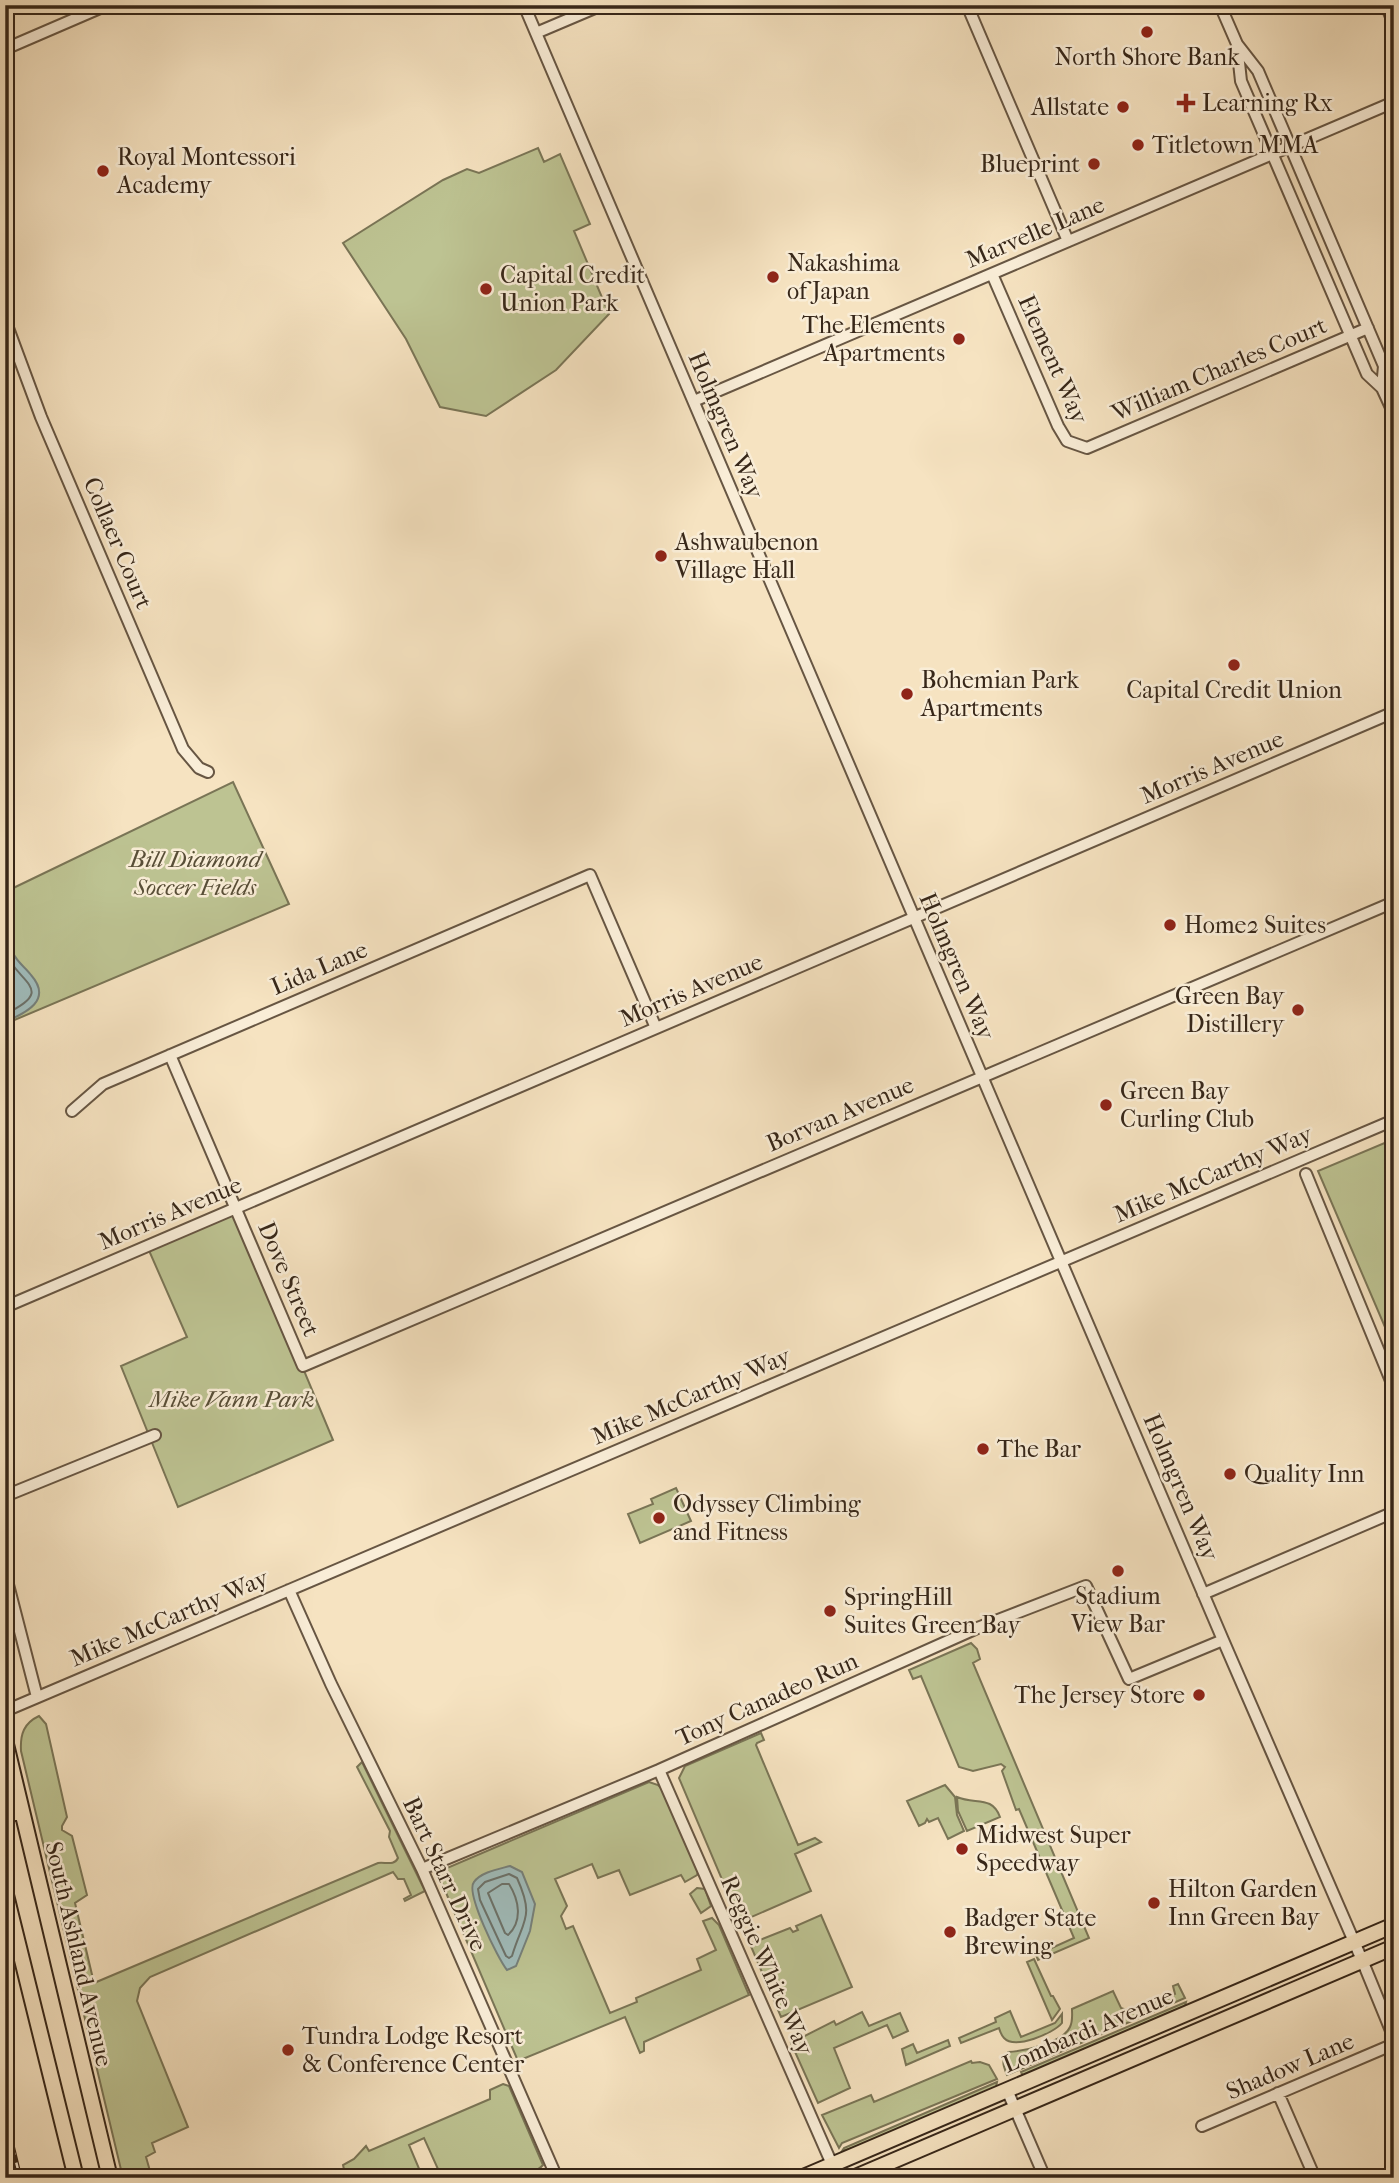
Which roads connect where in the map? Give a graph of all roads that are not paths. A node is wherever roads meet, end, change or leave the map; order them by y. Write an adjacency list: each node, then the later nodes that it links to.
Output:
1 (107, 5): 10 (street)
2 (524, 5): 8 (street, Holmgren Way)
3 (602, 5): 8 (street)
4 (967, 5): 14 (street)
5 (1220, 5): 9 (street)
6 (1386, 5): 7 (street)
7 (1394, 24)
8 (536, 33): 20 (street, Holmgren Way)
9 (1237, 44): 12 (street); 13 (street)
10 (5, 49)
11 (1394, 102): 12 (street, Marvelle Lane)
12 (1290, 146): 13 (street, Marvelle Lane); 17 (street)
13 (1272, 154): 14 (street, Marvelle Lane); 18 (street)
14 (1068, 241): 15 (street, Marvelle Lane)
15 (992, 274): 20 (street, Marvelle Lane); 22 (street, Element Way)
16 (5, 320): 24 (street, Collaer Court)
17 (1368, 328): 18 (street, William Charles Court); 19 (street)
18 (1350, 336): 19 (street); 22 (street, William Charles Court)
19 (1382, 388): 21 (street)
20 (694, 401): 26 (street, Holmgren Way)
21 (1394, 414)
22 (1087, 448)
23 (1394, 712): 26 (street, Morris Avenue)
24 (208, 772)
25 (1394, 902): 29 (street, Borvan Avenue)
26 (914, 918): 27 (street, Morris Avenue); 29 (street, Holmgren Way)
27 (656, 1028): 28 (street, Lida Lane); 33 (street, Morris Avenue)
28 (170, 1055): 30 (street, Lida Lane); 33 (street, Dove Street)
29 (982, 1077): 34 (street, Holmgren Way); 36 (street, Borvan Avenue)
30 (72, 1111)
31 (1394, 1121): 34 (street, Mike McCarthy Way)
32 (1306, 1174): 37 (street)
33 (236, 1208): 35 (street, Morris Avenue); 36 (street, Dove Street)
34 (1061, 1262): 42 (street, Mike McCarthy Way); 43 (street, Holmgren Way)
35 (5, 1307)
36 (303, 1366)
37 (1394, 1388)
38 (155, 1435): 39 (street)
39 (5, 1496)
40 (1394, 1512): 43 (street)
41 (5, 1573): 45 (street)
42 (289, 1590): 45 (street, Mike McCarthy Way); 50 (street, Bart Starr Drive)
43 (1203, 1594): 44 (street, Holmgren Way)
44 (1223, 1640): 48 (street, Tony Canadeo Run); 54 (street, Holmgren Way)
45 (37, 1697): 46 (street, Mike McCarthy Way)
46 (5, 1711)
47 (5, 1740): 51 (main road, South Ashland Avenue)
48 (659, 1770): 50 (street, Tony Canadeo Run); 63 (street, Reggie White Way)
49 (5, 1787): 51 (main road)
50 (422, 1869): 66 (street, Bart Starr Drive)
51 (36, 1870): 65 (main road, South Ashland Avenue)
52 (5, 1891): 64 (main road)
53 (1394, 1925): 54 (main road, Lombardi Avenue)
54 (1354, 1941): 56 (street, Holmgren Way); 59 (main road, Lombardi Avenue)
55 (1394, 1947): 56 (main road, Lombardi Avenue)
56 (1363, 1960): 57 (street, Holmgren Way); 61 (main road, Lombardi Avenue)
57 (1394, 2038)
58 (1394, 2044): 60 (street, Shadow Lane)
59 (1007, 2090): 61 (street); 63 (main road, Lombardi Avenue)
60 (1278, 2093): 62 (street, Shadow Lane); 70 (street)
61 (1015, 2108): 68 (main road, Lombardi Avenue); 69 (street)
62 (1202, 2126)
63 (835, 2171): 67 (main road, Lombardi Avenue)
64 (76, 2178)
65 (110, 2178)
66 (557, 2178)
67 (801, 2178)
68 (853, 2178)
69 (1045, 2178)
70 (1315, 2178)

